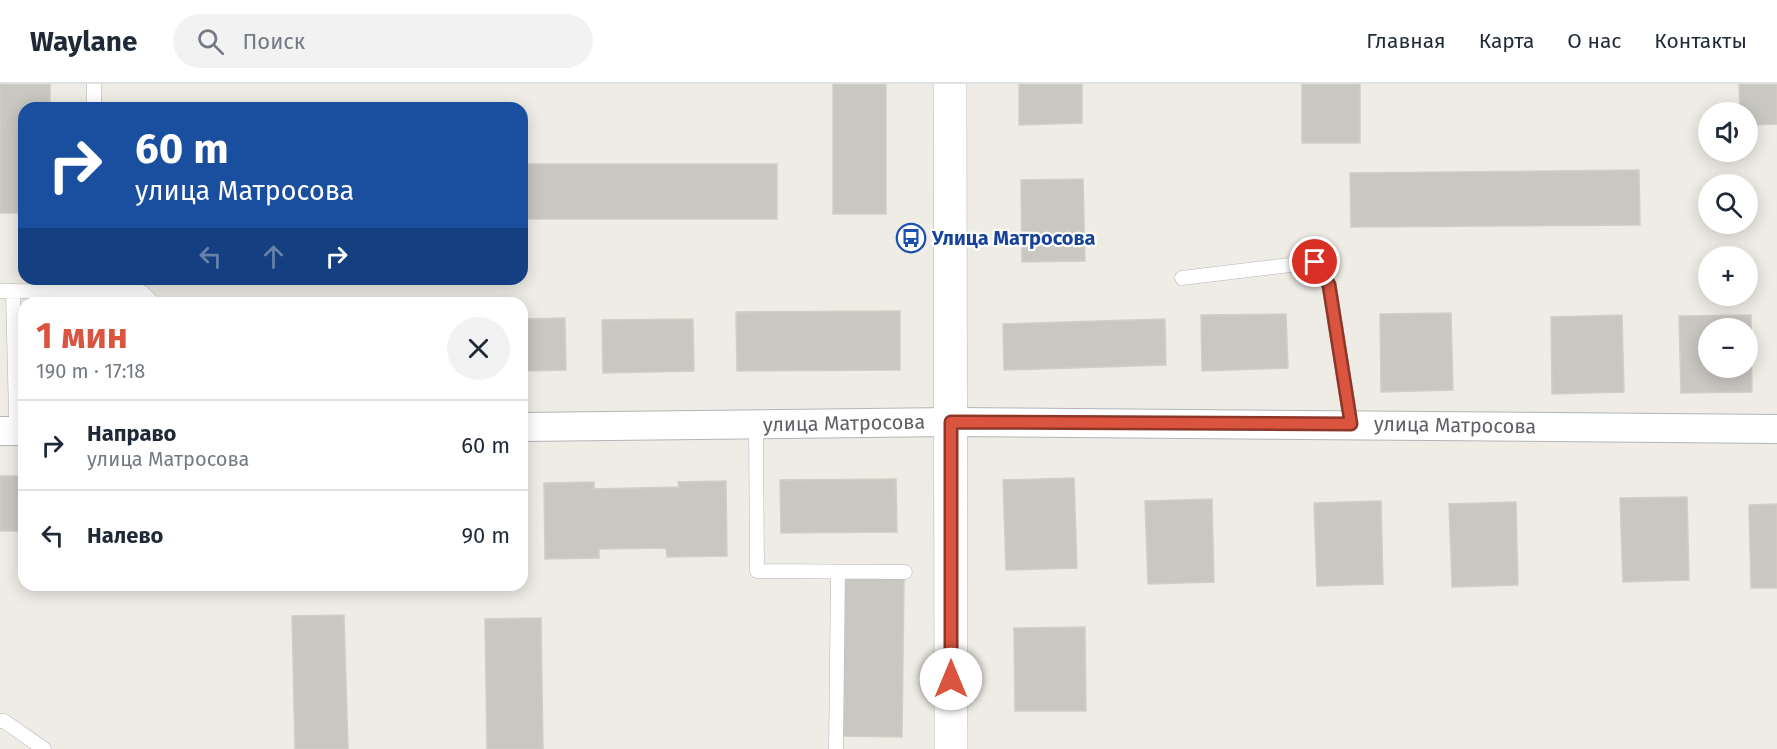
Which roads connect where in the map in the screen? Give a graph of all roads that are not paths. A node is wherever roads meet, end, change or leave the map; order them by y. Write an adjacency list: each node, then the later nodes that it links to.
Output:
1 (94, 84): 3 (lane)
2 (950, 84): 8 (street)
3 (94, 102)
4 (1182, 278): 9 (lane)
5 (94, 285): 6 (lane); 7 (lane)
6 (7, 291): 11 (lane)
7 (147, 297)
8 (951, 422): 9 (street, улица Матросова); 10 (street, улица Матросова); 19 (street)
9 (1351, 424): 13 (street, улица Матросова)
10 (756, 425): 12 (street, улица Матросова); 14 (lane)
11 (13, 426)
12 (528, 427)
13 (1777, 429)
14 (838, 572): 15 (lane); 18 (lane)
15 (905, 572)
16 (0, 721): 17 (lane)
17 (44, 749)
18 (836, 749)
19 (951, 749)

